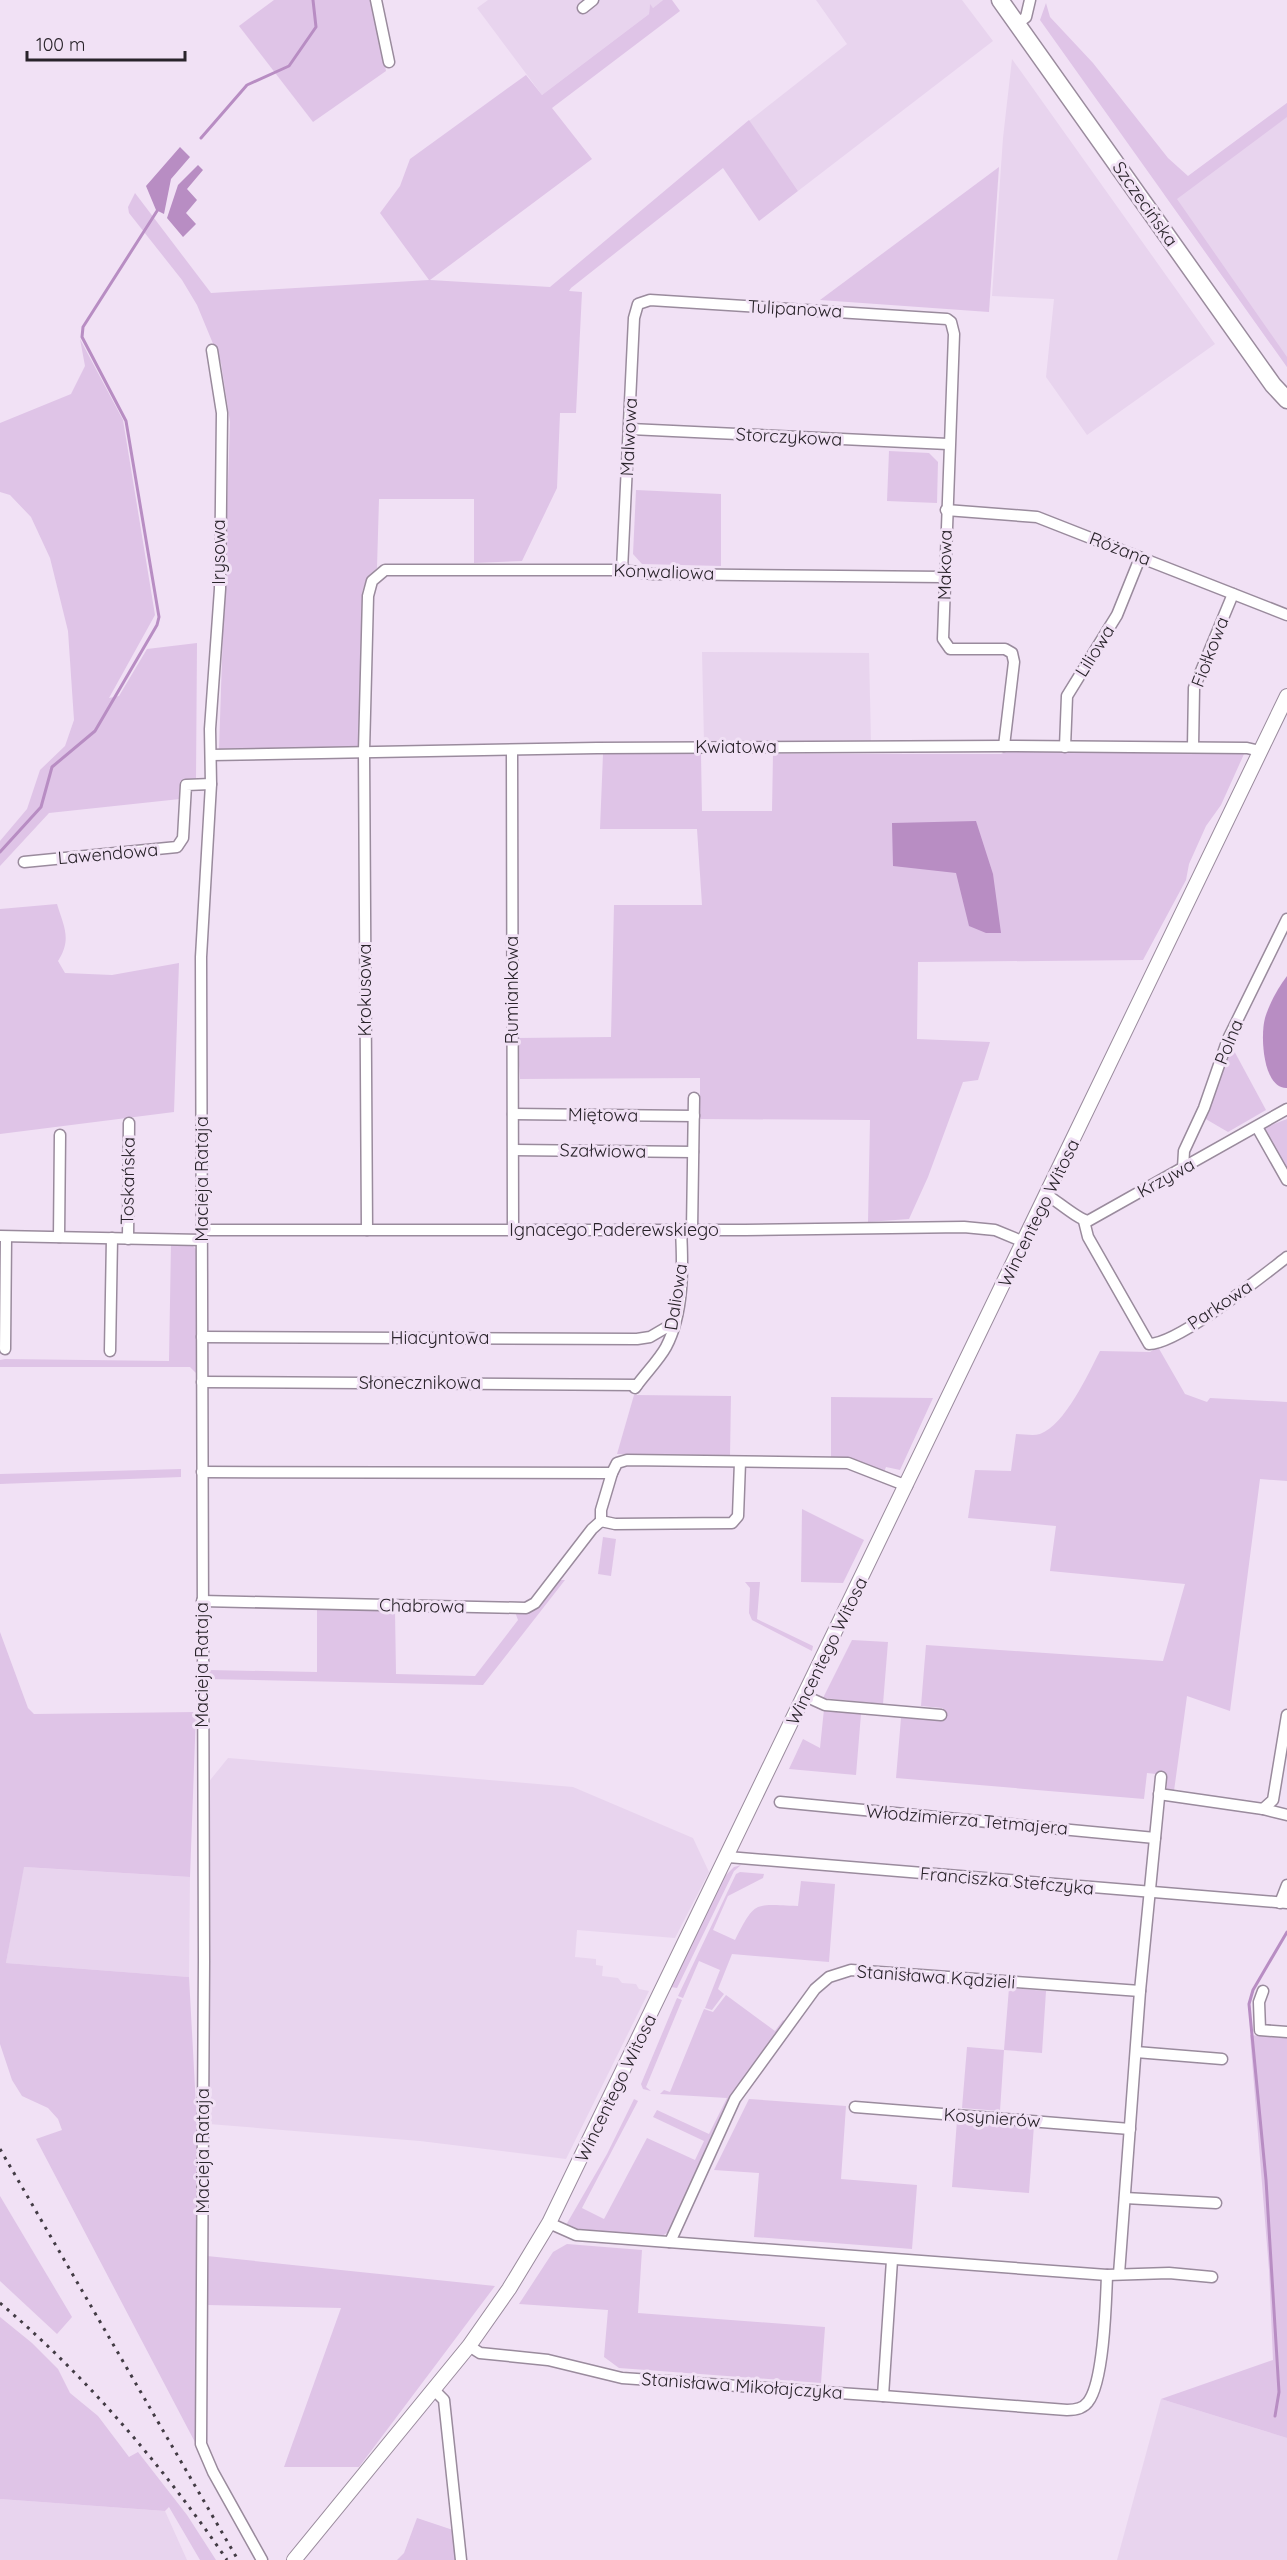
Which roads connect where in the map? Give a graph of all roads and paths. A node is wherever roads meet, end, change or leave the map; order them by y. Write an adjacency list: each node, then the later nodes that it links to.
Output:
1 (376, 0): 7 (street)
2 (593, 0): 5 (street)
3 (1000, 0): 6 (main road, Szczecińska)
4 (1030, 0): 6 (street)
5 (583, 8)
6 (1017, 24): 11 (main road, Szczecińska)
7 (389, 62)
8 (638, 304): 9 (street, Tulipanowa); 14 (street, Malwowa)
9 (951, 322): 15 (street, Makowa)
10 (212, 350): 30 (street, Irysowa)
11 (1273, 385): 12 (main road, Szczecińska); 13 (main road, Szczecińska)
12 (1287, 400)
13 (1287, 412)
14 (630, 429): 15 (street, Storczykowa); 19 (street, Malwowa)
15 (948, 444): 16 (street, Makowa)
16 (946, 510): 17 (street, Różana); 20 (street, Makowa)
17 (1140, 558): 21 (street, Różana); 25 (street, Liliowa)
18 (385, 570): 19 (street, Konwaliowa); 28 (street, Krokusowa)
19 (622, 570): 20 (street, Konwaliowa)
20 (944, 576): 24 (street, Makowa)
21 (1233, 594): 22 (street, Różana); 26 (street, Fiołkowa)
22 (1287, 615)
23 (1287, 696): 29 (street, Wincentego Witosa)
24 (1004, 746): 25 (street, Kwiatowa); 27 (street, Kwiatowa)
25 (1065, 747): 26 (street, Kwiatowa)
26 (1193, 747): 29 (street, Kwiatowa)
27 (512, 750): 28 (street, Kwiatowa); 36 (street, Rumiankowa)
28 (364, 751): 30 (street, Kwiatowa); 47 (street, Krokusowa)
29 (1260, 751): 45 (street, Wincentego Witosa)
30 (211, 755): 31 (street, Macieja Rataja)
31 (211, 783): 32 (street, Lawendowa); 50 (street, Macieja Rataja)
32 (24, 862)
33 (1287, 919): 43 (street, Polna)
34 (694, 1098): 37 (street, Daliowa)
35 (1287, 1109): 39 (street, Krzywa)
36 (513, 1114): 37 (street, Miętowa); 41 (street, Rumiankowa)
37 (693, 1116): 42 (street, Daliowa)
38 (129, 1123): 54 (street, Toskańska)
39 (1257, 1127): 43 (street, Krzywa); 44 (street)
40 (60, 1135): 52 (street)
41 (514, 1150): 42 (street, Szałwiowa); 48 (street, Rumiankowa)
42 (693, 1152): 49 (street, Daliowa)
43 (1183, 1168): 46 (street, Krzywa)
44 (1287, 1180)
45 (1047, 1195): 46 (street); 55 (street, Wincentego Witosa)
46 (1084, 1221): 56 (street, Parkowa)
47 (367, 1230): 48 (street, Ignacego Paderewskiego); 50 (street, Ignacego Paderewskiego)
48 (513, 1230): 49 (street, Ignacego Paderewskiego)
49 (686, 1230): 55 (street, Ignacego Paderewskiego); 57 (street, Daliowa)
50 (202, 1235): 54 (street, Toskańska); 58 (street, Macieja Rataja)
51 (3, 1236): 52 (street, Toskańska); 59 (street, Toskańska)
52 (59, 1237): 53 (street, Toskańska)
53 (112, 1238): 54 (street, Toskańska); 60 (street, Toskańska)
54 (128, 1239)
55 (1024, 1242): 66 (street, Wincentego Witosa)
56 (1287, 1257)
57 (674, 1323): 58 (street, Hiacyntowa); 62 (street, Daliowa)
58 (202, 1337): 61 (street, Macieja Rataja)
59 (5, 1349)
60 (110, 1352)
61 (202, 1382): 62 (street, Słonecznikowa); 64 (street, Macieja Rataja)
62 (636, 1387)
63 (740, 1462): 65 (street); 66 (street); 67 (street)
64 (202, 1472): 65 (street); 68 (street, Macieja Rataja)
65 (612, 1473): 67 (street)
66 (907, 1486): 69 (street, Wincentego Witosa)
67 (601, 1521): 68 (street, Chabrowa)
68 (202, 1601): 100 (street, Macieja Rataja)
69 (805, 1696): 70 (street); 78 (street, Wincentego Witosa)
70 (941, 1715)
71 (1287, 1715): 75 (street)
72 (1161, 1776): 73 (street)
73 (1159, 1794): 75 (street); 77 (street)
74 (780, 1802): 77 (street, Włodzimierza Tetmajera)
75 (1263, 1809): 76 (street)
76 (1287, 1815)
77 (1155, 1838): 80 (street)
78 (728, 1857): 80 (street, Franciszka Stefczyka); 91 (street, Wincentego Witosa)
79 (1287, 1885): 81 (street)
80 (1150, 1893): 81 (street, Franciszka Stefczyka); 82 (street)
81 (1284, 1903)
82 (1140, 1991): 85 (street); 92 (street, Stanisława Kądzieli)
83 (1263, 1991): 84 (street)
84 (1287, 2032)
85 (1136, 2052): 86 (street); 88 (street)
86 (1222, 2059)
87 (855, 2107): 88 (street, Kosynierów)
88 (1130, 2129): 89 (street)
89 (1125, 2198): 90 (street); 94 (street)
90 (1216, 2203)
91 (549, 2223): 92 (street); 97 (street, Wincentego Witosa)
92 (670, 2242): 93 (street)
93 (892, 2260): 95 (street); 99 (street)
94 (1119, 2274): 95 (street); 96 (street)
95 (1107, 2275): 99 (street, Stanisława Mikołajczyka)
96 (1212, 2277)
97 (469, 2346): 98 (street, Wincentego Witosa); 99 (street, Stanisława Mikołajczyka)
98 (434, 2390): 101 (street, Wincentego Witosa); 102 (street)
99 (884, 2396)
100 (262, 2560)
101 (294, 2560)
102 (461, 2560)

